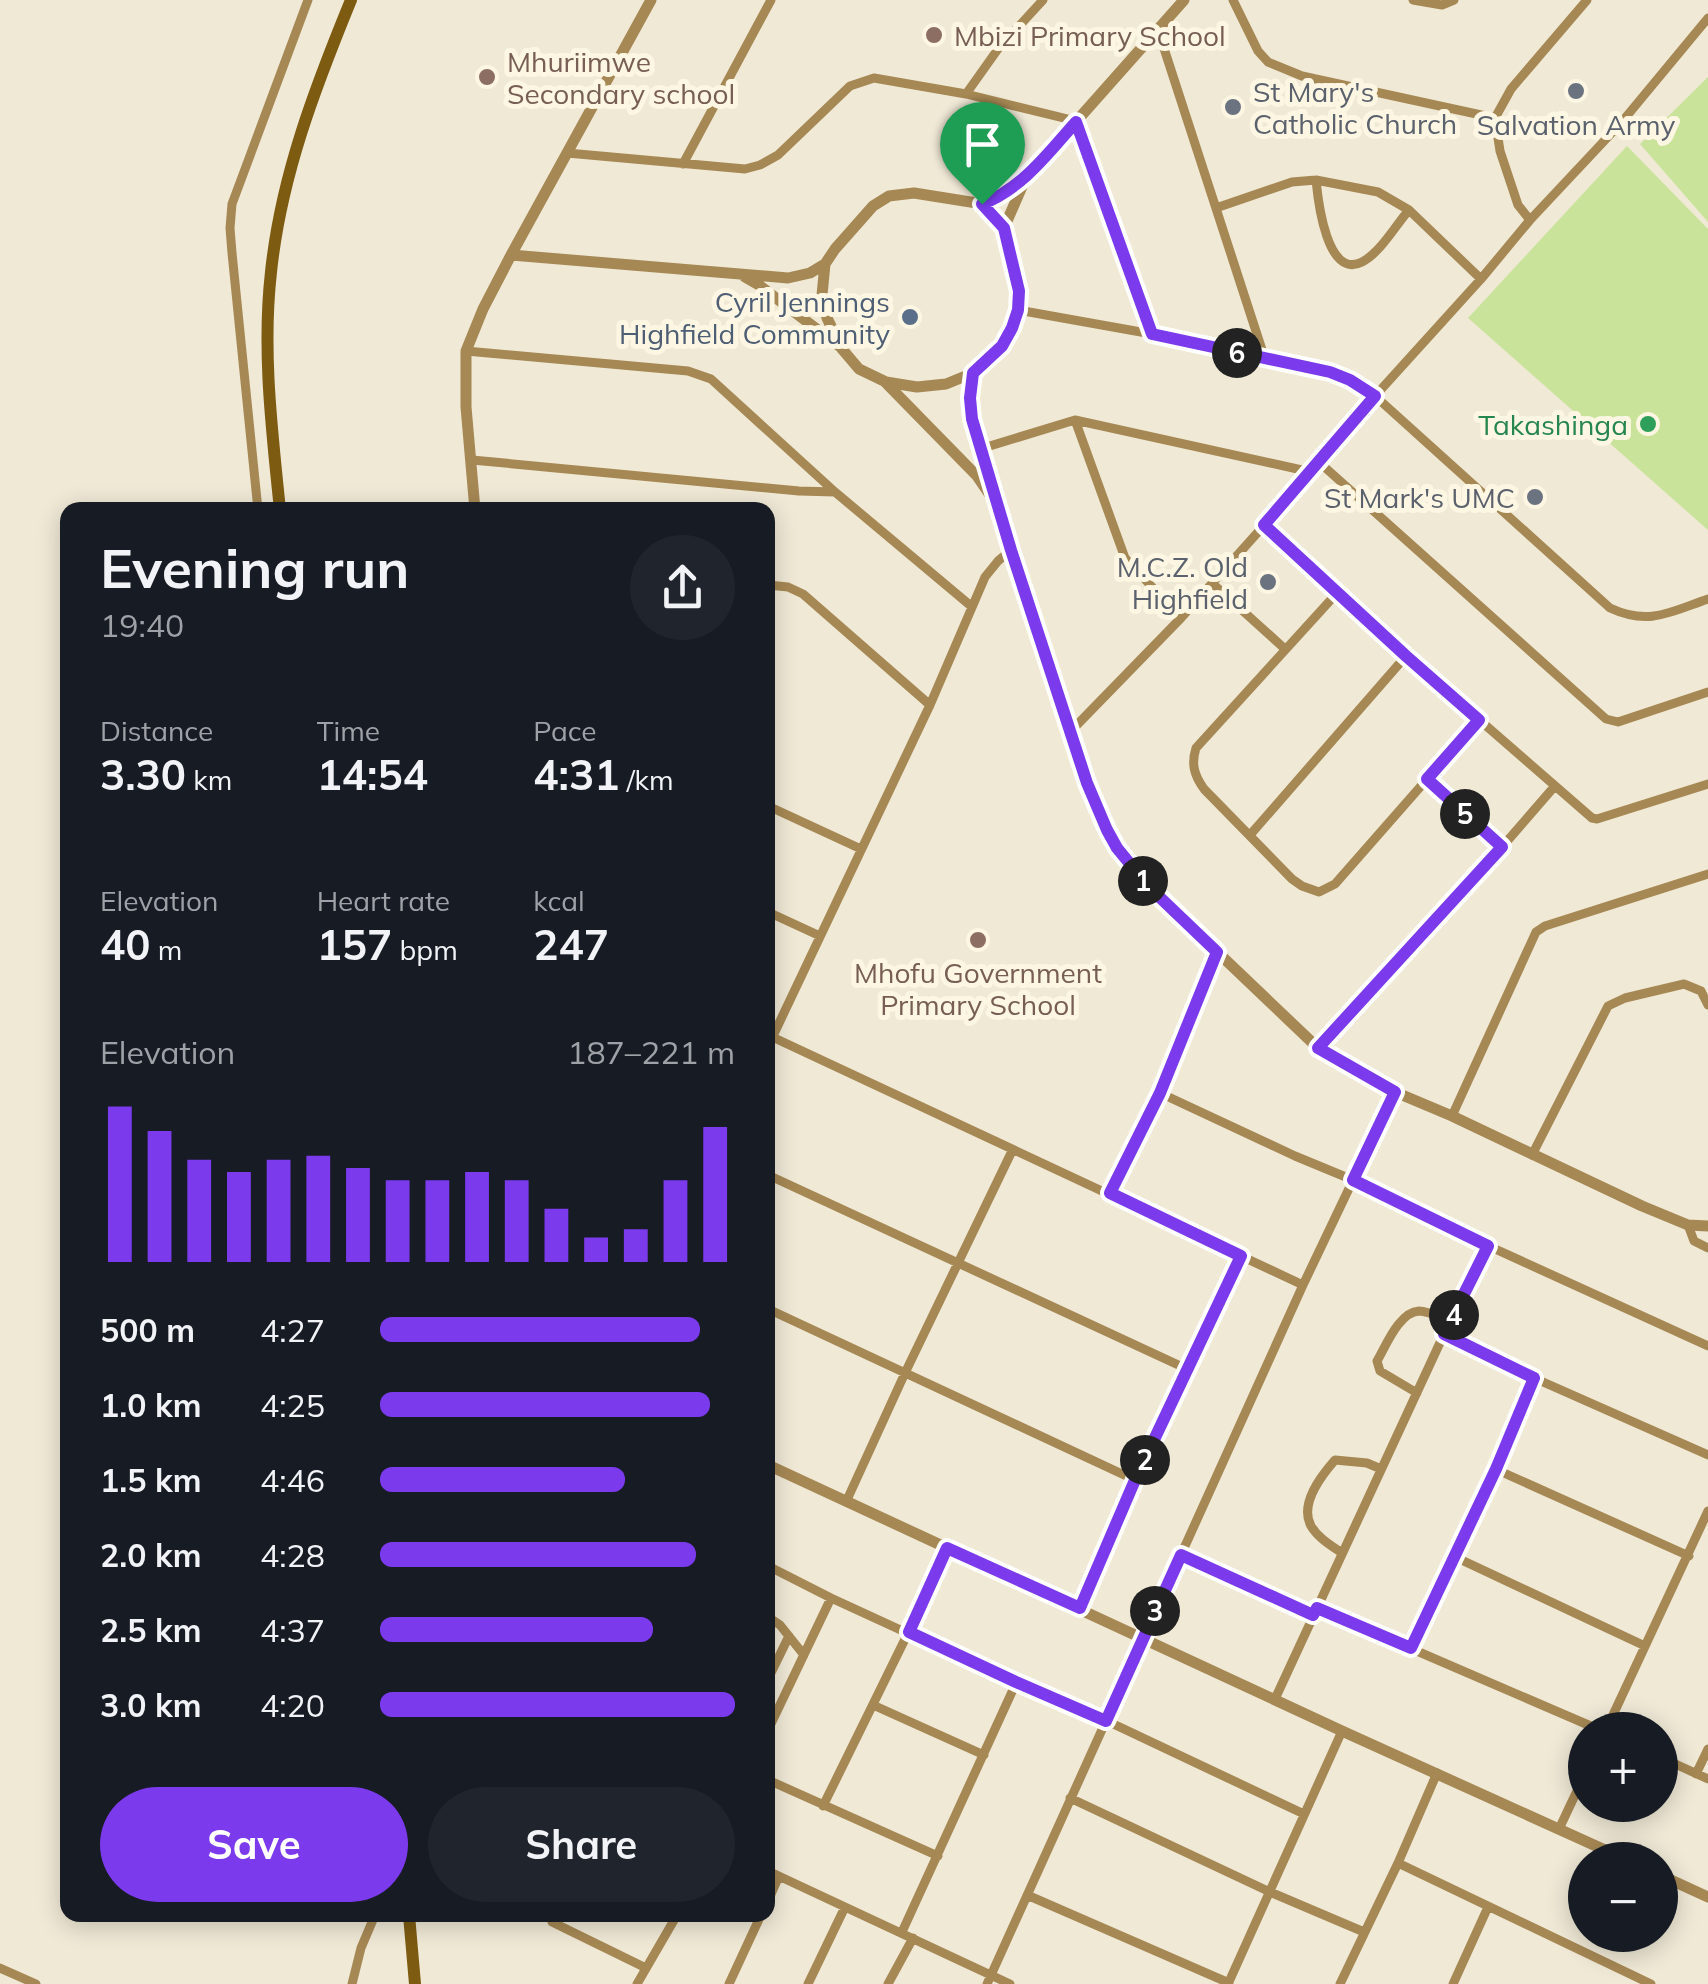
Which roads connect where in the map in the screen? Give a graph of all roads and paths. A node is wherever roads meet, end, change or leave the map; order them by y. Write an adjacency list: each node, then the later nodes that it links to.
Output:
1 (308, 0): 43 (street)
2 (352, 0): 44 (main road)
3 (651, 0): 16 (street)
4 (771, 0): 17 (street)
5 (1043, 0): 13 (street)
6 (1184, 0): 12 (street)
7 (1234, 0): 14 (street)
8 (1413, 0): 9 (street)
9 (1454, 0)
10 (1587, 0): 14 (street)
11 (1708, 18): 23 (street)
12 (1158, 30): 15 (street); 21 (street)
13 (966, 94): 15 (street); 17 (street)
14 (1494, 118): 23 (street)
15 (1076, 122): 18 (street); 30 (street)
16 (566, 153): 17 (street); 25 (street)
17 (684, 164)
18 (1026, 178): 20 (street); 24 (street)
19 (1316, 180): 21 (street); 22 (street); 22 (street)
20 (982, 204): 24 (street); 26 (street)
21 (1216, 208): 33 (street)
22 (1408, 210): 28 (street)
23 (1530, 220): 28 (street)
24 (1004, 228): 29 (street)
25 (511, 254): 27 (street); 32 (street)
26 (825, 264): 27 (street); 31 (street)
27 (741, 275): 31 (street)
28 (1481, 279): 36 (street)
29 (1018, 310): 30 (street); 34 (street)
30 (1152, 334): 33 (street)
31 (842, 348): 35 (street)
32 (466, 350): 39 (street); 42 (street)
33 (1265, 359): 36 (street)
34 (973, 373): 35 (street); 38 (street)
35 (886, 382): 46 (street)
36 (1375, 396): 40 (street); 52 (street)
37 (1076, 420): 38 (street); 41 (street); 54 (street)
38 (980, 449): 46 (street)
39 (472, 460): 42 (street); 45 (street)
40 (1320, 463): 41 (street); 57 (street)
41 (1311, 472): 47 (street)
42 (835, 492): 53 (street)
43 (257, 502)
44 (279, 502)
45 (475, 502)
46 (997, 506): 48 (street)
47 (1264, 525): 49 (street); 51 (street)
48 (1011, 550): 53 (street); 60 (street)
49 (1212, 583): 54 (street); 55 (street)
50 (775, 586): 58 (street)
51 (1337, 593): 55 (street); 56 (street)
52 (1708, 599)
53 (971, 606): 58 (street)
54 (1181, 618): 60 (street)
55 (1285, 649): 65 (street)
56 (1406, 656): 59 (street); 65 (street)
57 (1708, 692)
58 (930, 705): 67 (street)
59 (1479, 720): 61 (street); 63 (street)
60 (1071, 732): 71 (street)
61 (1427, 779): 65 (street); 66 (street)
62 (1708, 784): 63 (street)
63 (1554, 787): 66 (street)
64 (775, 809): 67 (street)
65 (1250, 835)
66 (1502, 847): 75 (street)
67 (860, 849): 70 (street)
68 (1708, 874): 78 (street)
69 (775, 915): 70 (street)
70 (820, 936): 73 (street)
71 (1217, 952): 75 (street); 77 (street)
72 (1708, 1005): 80 (street)
73 (775, 1026)
74 (775, 1038): 79 (street)
75 (1318, 1048): 76 (street)
76 (1395, 1092): 78 (street); 82 (street)
77 (1160, 1093): 82 (street); 83 (street)
78 (1452, 1116): 80 (street)
79 (1012, 1151): 83 (street); 89 (street)
80 (1532, 1155): 84 (street)
81 (775, 1178): 89 (street)
82 (1353, 1180): 86 (street); 90 (street)
83 (1110, 1193): 88 (street)
84 (1688, 1225): 85 (street); 87 (street)
85 (1708, 1226)
86 (1488, 1246): 92 (street); 94 (street)
87 (1708, 1248)
88 (1241, 1256): 90 (street); 95 (street)
89 (958, 1262): 95 (street); 96 (street)
90 (1303, 1284): 108 (street)
91 (775, 1312): 96 (street)
92 (1450, 1322): 93 (street); 98 (street)
93 (1444, 1334): 97 (street); 98 (street)
94 (1708, 1346)
95 (1187, 1369): 103 (street)
96 (904, 1373): 103 (street); 104 (street)
97 (1534, 1378): 99 (street); 102 (street)
98 (1417, 1393): 101 (street)
99 (1708, 1455)
100 (775, 1468): 104 (street)
101 (1381, 1469): 107 (street); 107 (street)
102 (1496, 1469): 109 (street); 110 (street)
103 (1135, 1480): 113 (street)
104 (846, 1502): 106 (street)
105 (1708, 1511): 110 (street)
106 (947, 1548): 113 (street); 116 (street)
107 (1342, 1554): 114 (street)
108 (1181, 1555): 114 (street); 118 (street)
109 (1453, 1556): 119 (street); 120 (street)
110 (1688, 1556): 119 (street)
111 (775, 1570): 112 (street)
112 (831, 1598): 116 (street); 121 (street)
113 (1080, 1608): 118 (street)
114 (1315, 1612): 120 (street); 124 (street)
115 (775, 1622): 117 (street)
116 (909, 1632): 123 (street); 125 (street)
117 (790, 1636): 121 (street); 122 (street)
118 (1142, 1638): 124 (street); 129 (street)
119 (1645, 1646): 126 (street)
120 (1411, 1648): 128 (street)
121 (804, 1654): 127 (street)
122 (775, 1665)
123 (1016, 1682): 129 (street); 132 (street)
124 (1275, 1699): 130 (street)
125 (873, 1704): 132 (street); 139 (street)
126 (1612, 1712)
127 (775, 1715)
128 (1568, 1715)
129 (1106, 1721): 138 (street); 141 (street)
130 (1342, 1731): 134 (street); 141 (street)
131 (1708, 1749): 135 (street)
132 (984, 1755): 144 (street)
133 (1678, 1766): 135 (street)
134 (1437, 1774): 142 (street); 145 (street)
135 (1696, 1774): 136 (street)
136 (1708, 1780)
137 (775, 1783): 139 (street)
138 (1070, 1798): 150 (street); 151 (street)
139 (823, 1806): 144 (street)
140 (1568, 1810): 142 (street)
141 (1304, 1814): 150 (street)
142 (1559, 1829): 143 (street)
143 (1588, 1842)
144 (938, 1856): 160 (street)
145 (1398, 1863): 154 (street); 161 (street)
146 (775, 1874): 147 (street)
147 (779, 1876): 149 (street); 153 (street)
148 (1678, 1883): 152 (street)
149 (775, 1885)
150 (1270, 1892): 161 (street); 175 (street)
151 (1027, 1894): 165 (street); 175 (street)
152 (1708, 1897)
153 (845, 1907): 160 (street); 172 (street)
154 (1488, 1907): 166 (street); 178 (street)
155 (372, 1922): 168 (street)
156 (410, 1922): 169 (main road)
157 (552, 1922): 164 (street)
158 (673, 1922): 164 (street)
159 (758, 1922): 171 (street)
160 (902, 1932): 162 (street)
161 (1364, 1932): 176 (street)
162 (914, 1938): 165 (street); 173 (street)
163 (0, 1968): 167 (street)
164 (646, 1968): 170 (street)
165 (989, 1980): 174 (street)
166 (1454, 1981): 177 (street)
167 (36, 1984)
168 (352, 1984)
169 (416, 1984)
170 (637, 1984)
171 (730, 1984)
172 (808, 1984)
173 (888, 1984)
174 (1010, 1984)
175 (1228, 1984)
176 (1340, 1984)
177 (1468, 1984)
178 (1651, 1984)

